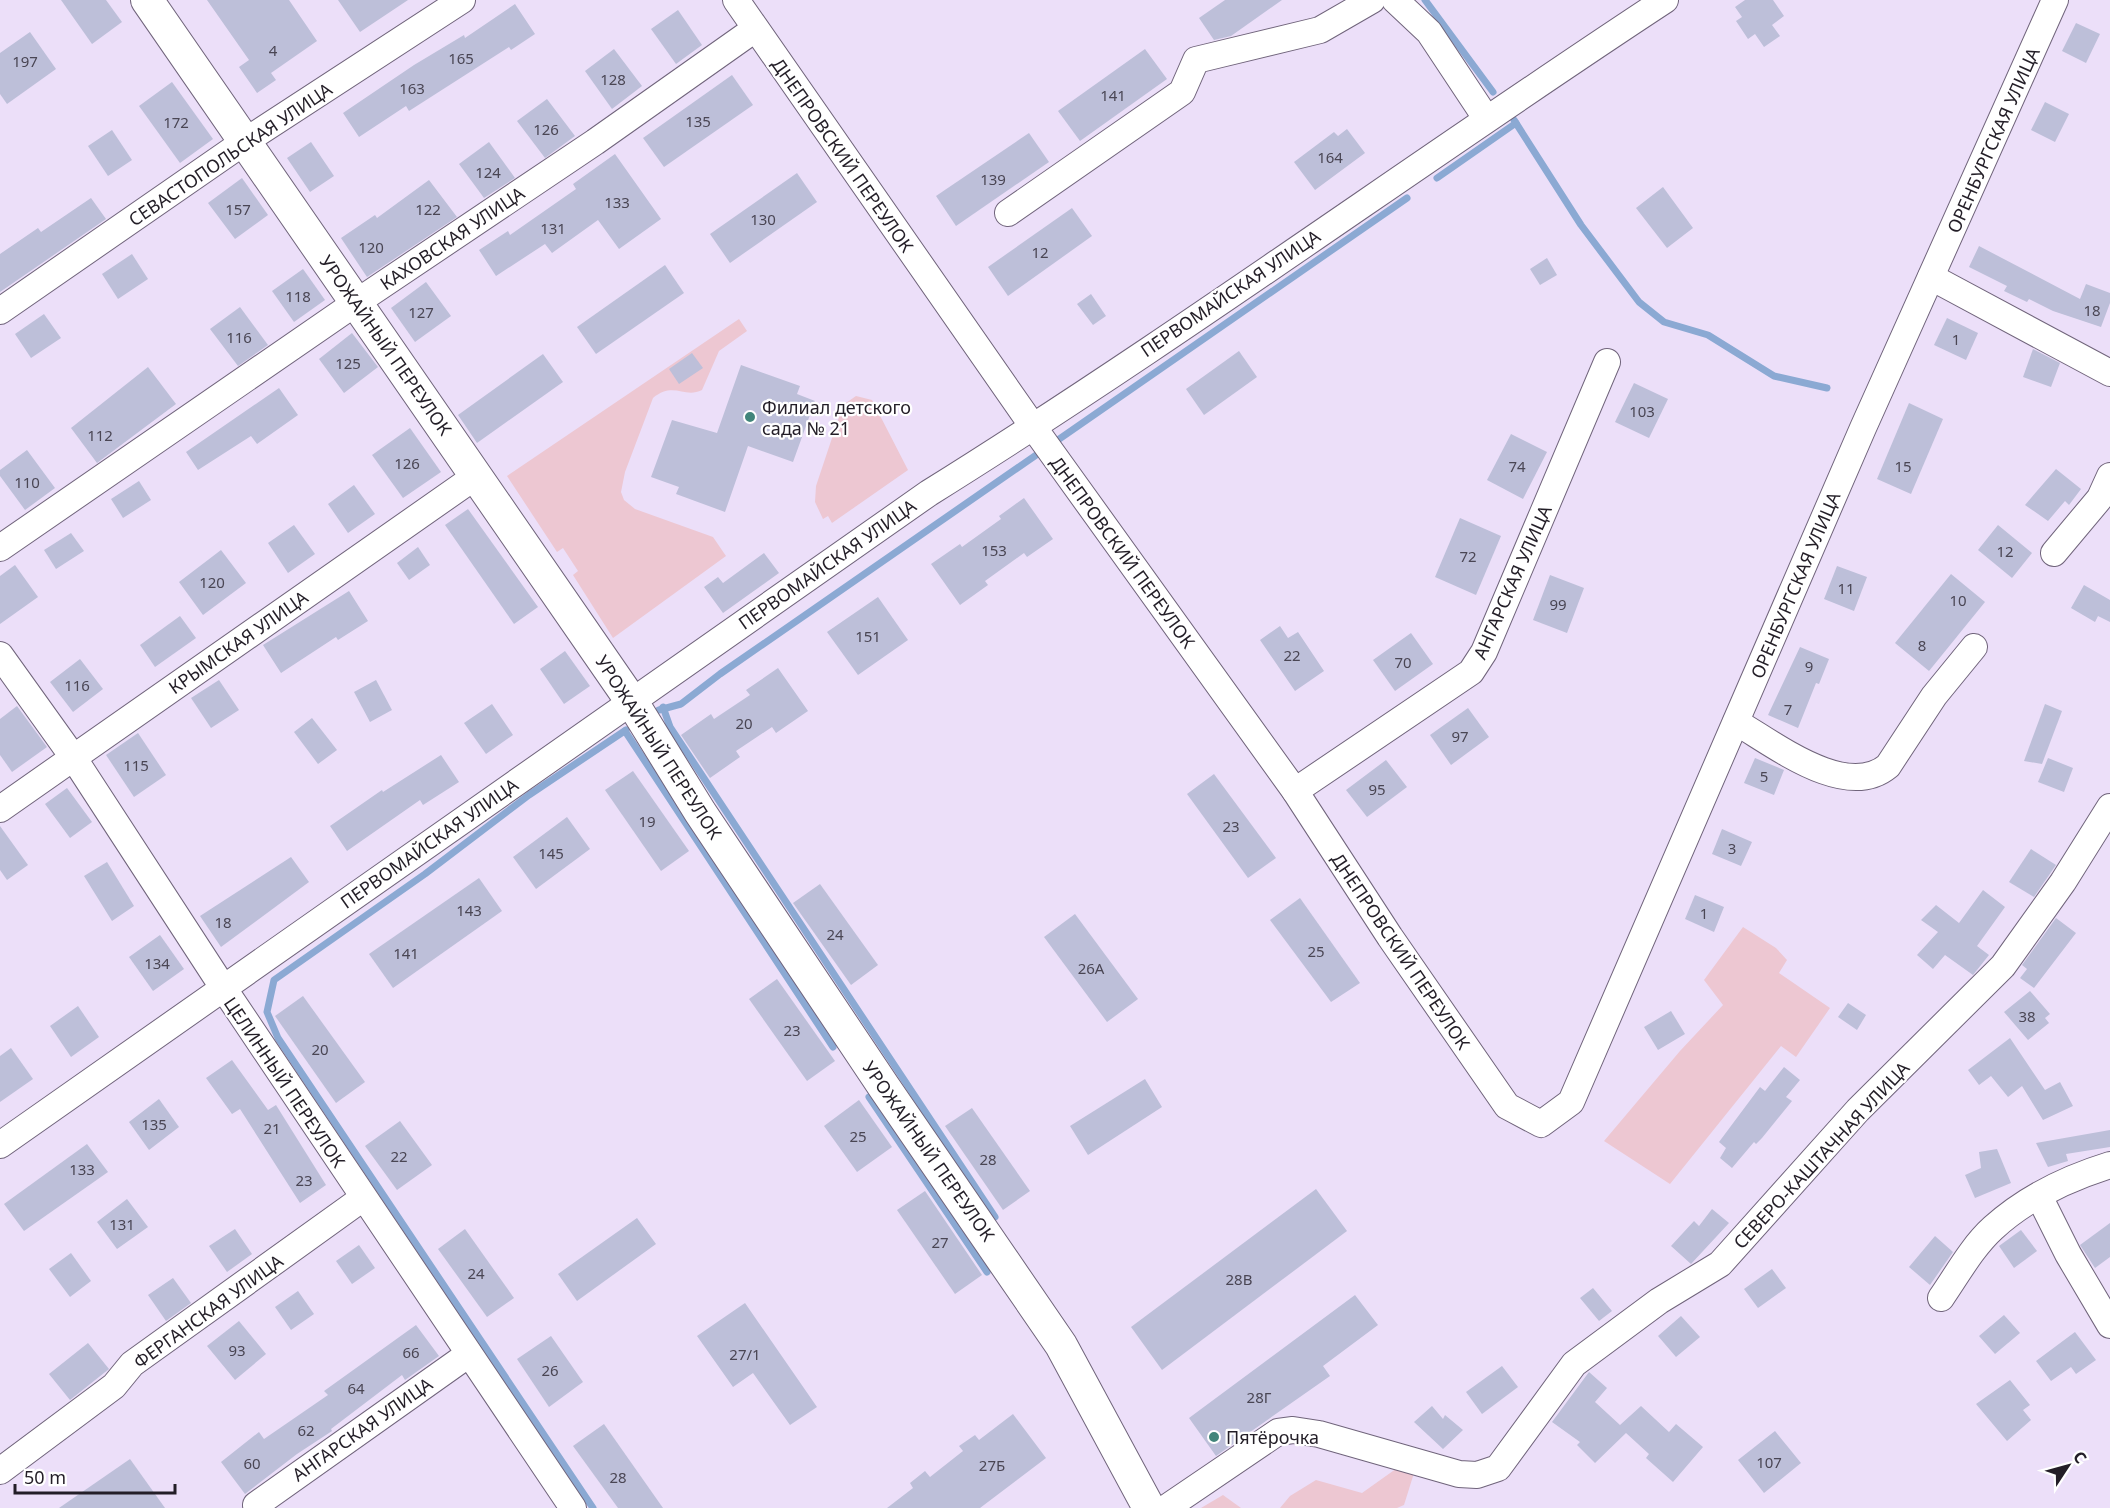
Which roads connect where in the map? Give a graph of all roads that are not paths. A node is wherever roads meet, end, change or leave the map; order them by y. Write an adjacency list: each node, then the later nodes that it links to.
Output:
1 (147, 0): 10 (street, УРОЖАЙНЫЙ ПЕРЕУЛОК)
2 (462, 0): 10 (street, СЕВАСТОПОЛЬСКАЯ УЛИЦА)
3 (736, 0): 8 (street, ДНЕПРОВСКИЙ ПЕРЕУЛОК)
4 (1372, 0): 11 (street)
5 (1395, 0): 9 (street)
6 (1665, 0): 9 (street, ПЕРВОМАЙСКАЯ УЛИЦА)
7 (2055, 0): 12 (street, ОРЕНБУРГСКАЯ УЛИЦА)
8 (755, 29): 13 (street, КАХОВСКАЯ УЛИЦА); 17 (street, ДНЕПРОВСКИЙ ПЕРЕУЛОК)
9 (1486, 118): 17 (street, ПЕРВОМАЙСКАЯ УЛИЦА)
10 (244, 142): 13 (street, УРОЖАЙНЫЙ ПЕРЕУЛОК); 14 (street, СЕВАСТОПОЛЬСКАЯ УЛИЦА)
11 (1008, 213)
12 (1931, 277): 16 (street); 25 (street, ОРЕНБУРГСКАЯ УЛИЦА)
13 (357, 302): 18 (street, УРОЖАЙНЫЙ ПЕРЕУЛОК); 20 (street, КАХОВСКАЯ УЛИЦА)
14 (0, 311)
15 (1607, 362): 27 (street, АНГАРСКАЯ УЛИЦА)
16 (2110, 373)
17 (1034, 428): 24 (street, ПЕРВОМАЙСКАЯ УЛИЦА); 27 (street, ДНЕПРОВСКИЙ ПЕРЕУЛОК)
18 (476, 476): 24 (street, УРОЖАЙНЫЙ ПЕРЕУЛОК); 26 (street, КРЫМСКАЯ УЛИЦА)
19 (2110, 476): 21 (street)
20 (0, 548)
21 (2054, 553)
22 (1974, 647): 25 (street)
23 (0, 655): 26 (street, ЦЕЛИННЫЙ ПЕРЕУЛОК)
24 (632, 702): 30 (street, ПЕРВОМАЙСКАЯ УЛИЦА); 42 (street, УРОЖАЙНЫЙ ПЕРЕУЛОК)
25 (1736, 722): 31 (street, ОРЕНБУРГСКАЯ УЛИЦА)
26 (73, 757): 29 (street, КРЫМСКАЯ УЛИЦА); 30 (street, ЦЕЛИННЫЙ ПЕРЕУЛОК)
27 (1294, 791): 31 (street, ДНЕПРОВСКИЙ ПЕРЕУЛОК)
28 (2110, 807): 43 (street, СЕВЕРО-КАШТАЧНАЯ УЛИЦА)
29 (0, 809)
30 (224, 989): 32 (street, ПЕРВОМАЙСКАЯ УЛИЦА); 35 (street, ЦЕЛИННЫЙ ПЕРЕУЛОК)
31 (1506, 1106)
32 (0, 1145)
33 (2110, 1165): 34 (street)
34 (2039, 1196): 36 (street); 37 (street)
35 (363, 1198): 38 (street, ЦЕЛИННЫЙ ПЕРЕУЛОК); 39 (street, ФЕРГАНСКАЯ УЛИЦА)
36 (1941, 1298)
37 (2110, 1325)
38 (469, 1354): 40 (street, АНГАРСКАЯ УЛИЦА); 41 (street, ЦЕЛИННЫЙ ПЕРЕУЛОК)
39 (0, 1471)
40 (256, 1505)
41 (573, 1508)
42 (1149, 1508)
43 (1166, 1508)

